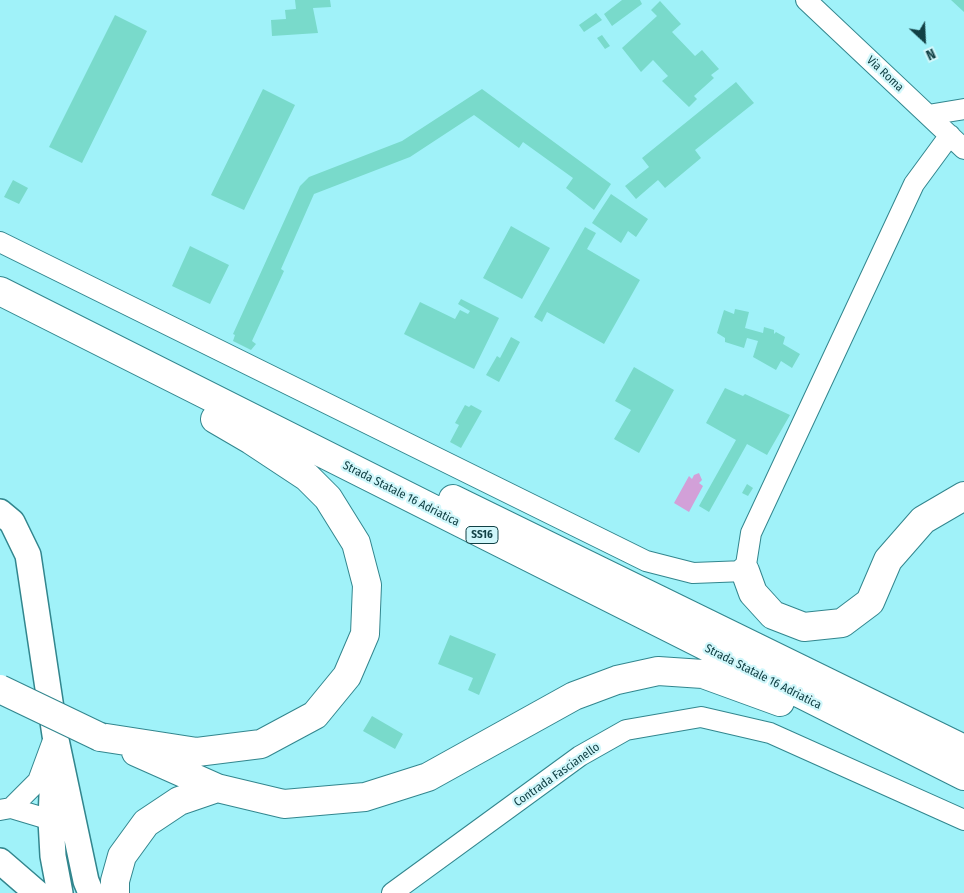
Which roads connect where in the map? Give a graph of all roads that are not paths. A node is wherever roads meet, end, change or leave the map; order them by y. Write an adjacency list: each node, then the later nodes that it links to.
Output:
1 (806, 0): 3 (street, Via Roma)
2 (964, 109): 3 (street)
3 (928, 114): 4 (street, Via Roma)
4 (961, 145): 11 (street)
5 (0, 242): 11 (street)
6 (0, 272): 13 (highway, Strada Statale 16 Adriatica / SS16)
7 (0, 291): 13 (highway, Strada Statale 16 Adriatica / SS16)
8 (0, 298): 16 (highway)
9 (964, 496): 11 (highway)
10 (0, 512): 15 (main road)
11 (745, 571)
12 (0, 689): 16 (highway, bridge)
13 (896, 730): 14 (highway); 17 (highway, Strada Statale 16 Adriatica / SS16); 18 (highway, Strada Statale 16 Adriatica / SS16); 19 (highway)
14 (964, 731)
15 (54, 735): 20 (street); 21 (main road); 23 (main road)
16 (100, 736): 19 (highway)
17 (964, 749)
18 (964, 776)
19 (217, 788): 28 (highway)
20 (6, 809): 21 (street)
21 (51, 820): 23 (street); 26 (main road)
22 (964, 820): 29 (street, Contrada Fascianello)
23 (75, 833): 27 (main road)
24 (0, 860): 25 (main road)
25 (37, 893)
26 (60, 893)
27 (91, 893)
28 (115, 893)
29 (392, 893)

